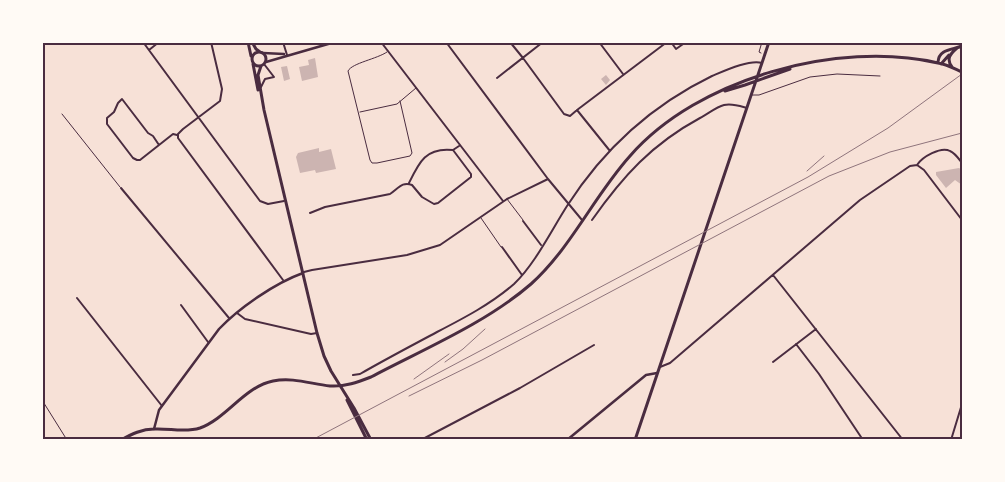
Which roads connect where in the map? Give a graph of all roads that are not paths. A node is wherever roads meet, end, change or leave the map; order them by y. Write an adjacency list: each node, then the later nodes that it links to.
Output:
1 (143, 42): 21 (street)
2 (159, 42): 21 (street)
3 (210, 42): 46 (street)
4 (248, 42): 26 (main road)
5 (252, 42): 23 (main road)
6 (283, 42): 24 (street)
7 (335, 42): 24 (street)
8 (381, 42): 22 (street)
9 (446, 42): 54 (street)
10 (510, 42): 27 (street)
11 (544, 42): 27 (street)
12 (599, 42): 34 (street)
13 (667, 42): 34 (street)
14 (671, 42): 15 (street)
15 (686, 42)
16 (769, 42): 28 (main road)
17 (943, 42): 18 (street)
18 (951, 42)
19 (962, 46): 20 (main road)
20 (957, 48): 25 (main road); 29 (main road)
21 (148, 50): 46 (street)
22 (388, 51): 37 (street); 44 (lane)
23 (262, 53): 24 (street); 26 (main road); 31 (main road)
24 (288, 54): 31 (street)
25 (950, 54): 29 (main road); 32 (main road)
26 (252, 57): 30 (main road)
27 (523, 58): 36 (street); 43 (street)
28 (762, 63): 39 (main road); 51 (street)
29 (940, 63): 32 (main road); 63 (main road)
30 (252, 64): 31 (main road); 42 (main road)
31 (263, 64): 38 (main road); 38 (street)
32 (955, 69): 33 (main road)
33 (962, 72)
34 (624, 75): 43 (street)
35 (880, 76): 39 (lane)
36 (497, 78)
37 (416, 88): 40 (lane); 49 (street)
38 (260, 89): 42 (main road)
39 (752, 94): 41 (main road)
40 (400, 102): 44 (lane); 44 (lane)
41 (747, 108): 64 (street); 83 (main road)
42 (264, 110): 58 (main road)
43 (577, 110): 51 (street)
44 (359, 112)
45 (62, 114): 56 (lane)
46 (198, 118): 47 (street); 58 (street)
47 (178, 135): 48 (street); 72 (street)
48 (160, 144): 48 (street)
49 (459, 146): 50 (street); 59 (street)
50 (453, 150): 55 (street); 55 (street)
51 (610, 151): 60 (street)
52 (962, 163): 53 (street)
53 (917, 165): 65 (street); 71 (street)
54 (548, 179): 57 (street); 60 (street)
55 (409, 183): 61 (street)
56 (121, 188): 76 (street)
57 (507, 199): 59 (street); 66 (lane)
58 (287, 201): 69 (main road)
59 (502, 202): 62 (street)
60 (568, 205): 63 (street); 67 (street)
61 (310, 213)
62 (480, 217): 68 (lane); 69 (street)
63 (582, 220): 90 (main road)
64 (592, 220)
65 (962, 220)
66 (523, 221): 67 (street)
67 (542, 245): 70 (street)
68 (502, 247): 70 (street)
69 (304, 272): 72 (street); 78 (main road)
70 (522, 275): 85 (street)
71 (773, 275): 77 (street); 83 (street)
72 (283, 280): 75 (street)
73 (77, 298): 89 (street)
74 (181, 306): 79 (street)
75 (237, 313): 76 (street); 78 (street)
76 (229, 318): 79 (street)
77 (816, 329): 80 (street); 99 (street)
78 (318, 333): 86 (main road)
79 (208, 342): 89 (street)
80 (796, 344): 82 (street); 98 (street)
81 (594, 345): 95 (street)
82 (773, 362)
83 (660, 367): 84 (main road)
84 (658, 373): 96 (street); 97 (main road)
85 (353, 375)
86 (345, 395): 93 (main road); 94 (main road)
87 (42, 400): 91 (lane)
88 (962, 404): 100 (street)
89 (162, 406): 90 (street)
90 (154, 429): 92 (main road)
91 (67, 440)
92 (121, 440)
93 (367, 440)
94 (371, 440)
95 (422, 440)
96 (567, 440)
97 (635, 440)
98 (863, 440)
99 (903, 440)
100 (951, 440)

